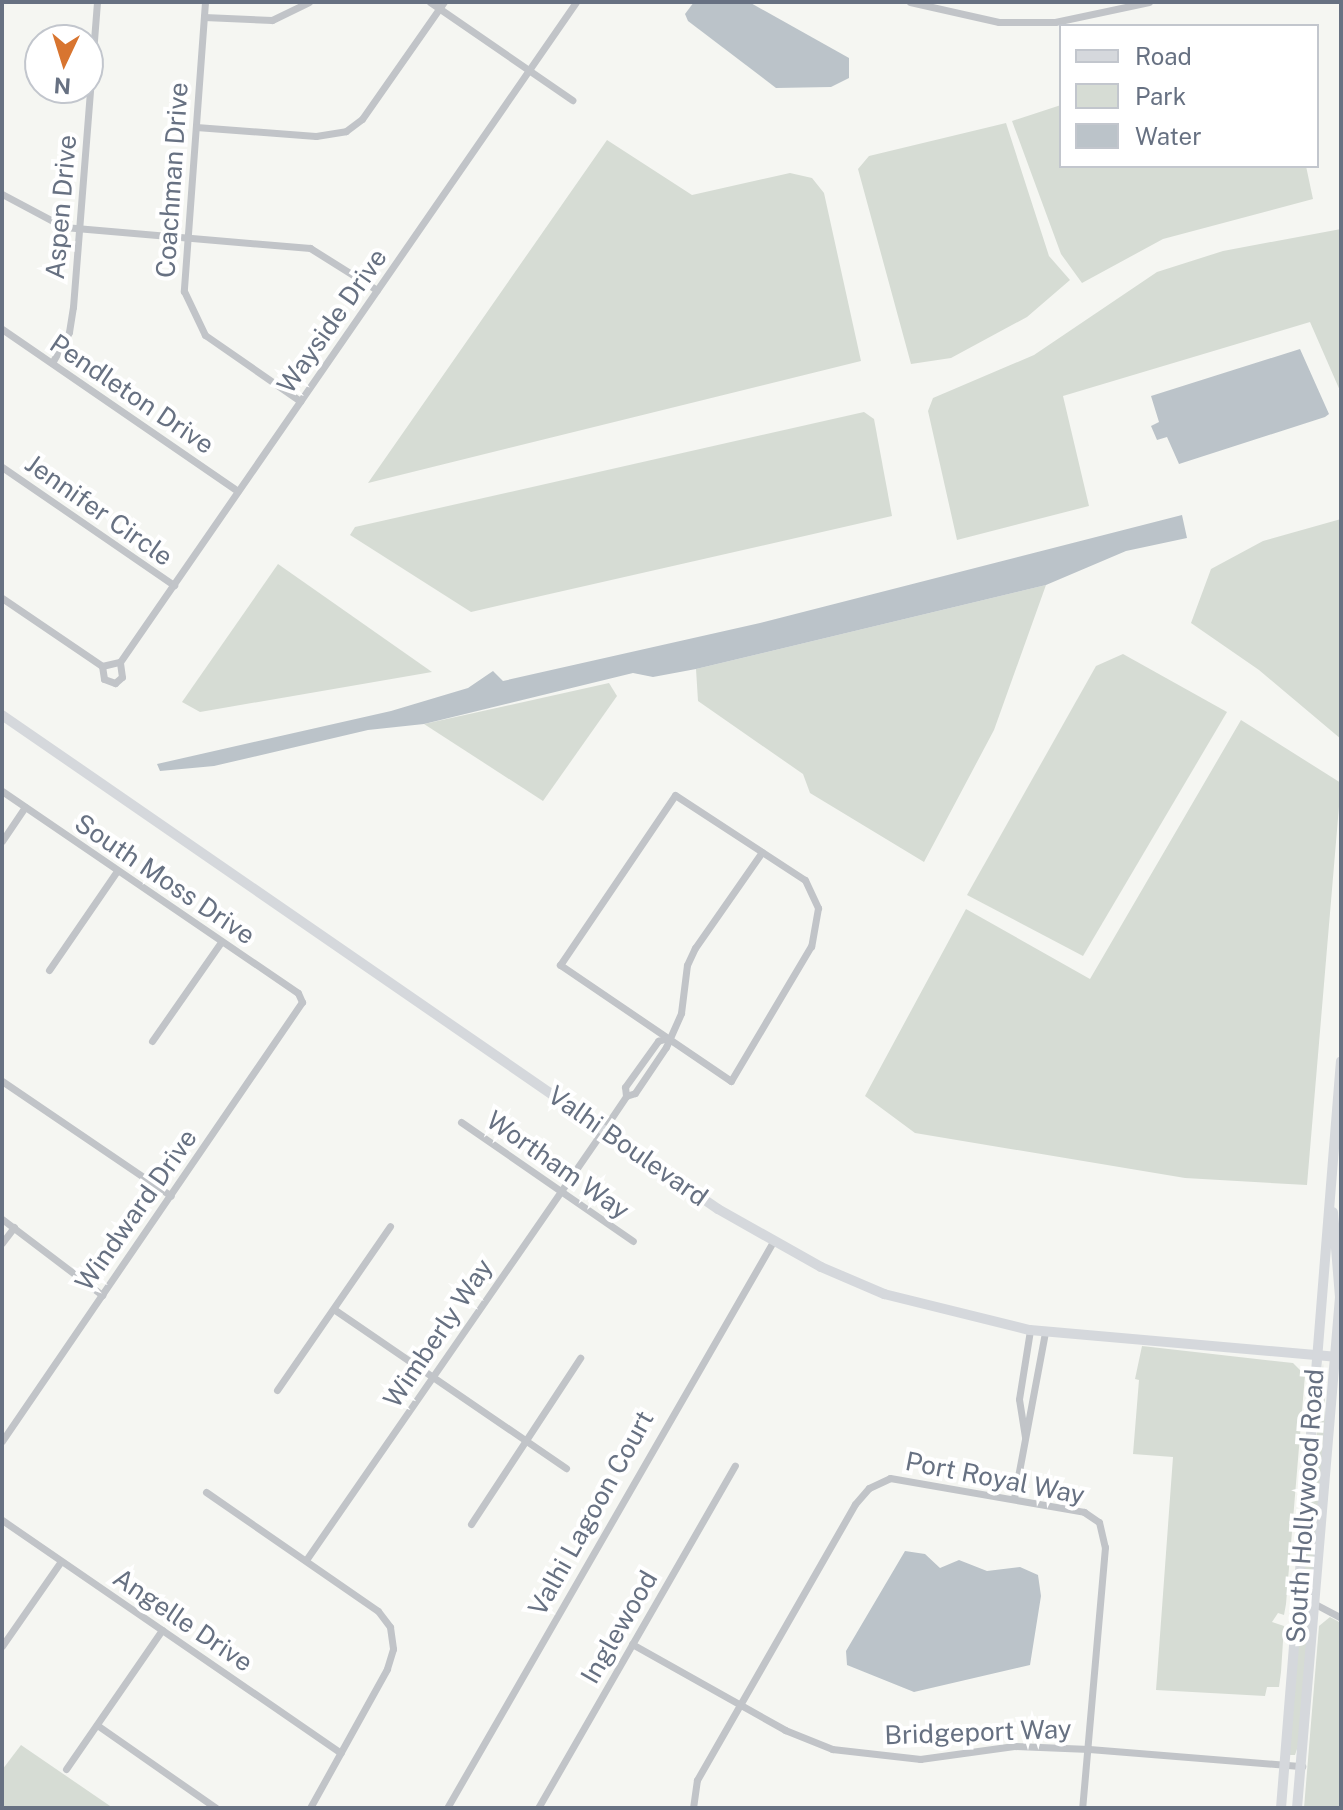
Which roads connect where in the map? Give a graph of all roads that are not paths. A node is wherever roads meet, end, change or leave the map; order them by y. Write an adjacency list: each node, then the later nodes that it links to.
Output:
1 (97, 2): 15 (street, Aspen Drive)
2 (205, 2): 10 (street, Coachman Drive)
3 (309, 2): 10 (street)
4 (430, 2): 9 (street)
5 (576, 2): 11 (street, Wayside Drive)
6 (910, 2): 8 (street)
7 (1149, 2): 8 (street)
8 (1126, 4)
9 (442, 5): 11 (street); 13 (street)
10 (204, 17): 13 (street, Coachman Drive)
11 (529, 70): 12 (street); 17 (street, Wayside Drive)
12 (572, 100)
13 (196, 127): 16 (street, Coachman Drive)
14 (2, 194): 15 (street)
15 (79, 229): 16 (street); 19 (street, Aspen Drive)
16 (187, 237): 17 (street); 20 (street, Coachman Drive)
17 (377, 290): 20 (street, Wayside Drive)
18 (2, 329): 19 (street, Pendleton Drive)
19 (52, 363): 22 (street, Pendleton Drive)
20 (300, 401): 22 (street, Wayside Drive)
21 (2, 467): 23 (street, Jennifer Circle)
22 (238, 491): 23 (street, Wayside Drive)
23 (174, 585): 25 (street, Wayside Drive)
24 (2, 598): 26 (street)
25 (120, 662): 26 (street); 26 (street, Wayside Drive)
26 (102, 666)
27 (2, 715): 41 (street, Valhi Boulevard)
28 (2, 791): 29 (street, South Moss Drive)
29 (25, 807): 30 (street); 32 (street, South Moss Drive)
30 (2, 841)
31 (762, 852): 36 (street); 36 (street); 36 (street)
32 (117, 871): 33 (street, South Moss Drive); 34 (street)
33 (221, 942): 35 (street, South Moss Drive); 37 (street)
34 (49, 970)
35 (302, 1002): 44 (street, Windward Drive)
36 (667, 1038): 41 (street, Wimberly Way)
37 (152, 1041)
38 (1341, 1061): 43 (street)
39 (2, 1081): 44 (street)
40 (461, 1122): 42 (street, Wortham Way)
41 (604, 1129): 42 (street, Wimberly Way); 48 (street, Valhi Boulevard)
42 (560, 1191): 49 (street, Wortham Way); 58 (street, Wimberly Way)
43 (1330, 1195): 55 (street, South Hollywood Road); 56 (street, South Hollywood Road)
44 (171, 1196): 51 (street, Windward Drive)
45 (2, 1219): 47 (street)
46 (390, 1226): 52 (street)
47 (14, 1227): 50 (street); 51 (street)
48 (774, 1240): 53 (street, Valhi Boulevard); 85 (street, Valhi Lagoon Court)
49 (633, 1241)
50 (2, 1243)
51 (102, 1295): 61 (street, Windward Drive)
52 (335, 1310): 58 (street); 59 (street)
53 (1030, 1330): 54 (street, Valhi Boulevard); 60 (street)
54 (1045, 1332): 55 (street, Valhi Boulevard); 60 (street)
55 (1317, 1355): 56 (street, Valhi Boulevard); 80 (street, South Hollywood Road)
56 (1338, 1357): 71 (street, South Hollywood Road)
57 (580, 1358): 62 (street)
58 (432, 1377): 62 (street); 69 (street, Wimberly Way)
59 (277, 1390)
60 (1025, 1439): 66 (street)
61 (2, 1441)
62 (526, 1441): 64 (street); 68 (street)
63 (735, 1466): 74 (street, Inglewood)
64 (566, 1468)
65 (206, 1492): 69 (street)
66 (1014, 1498): 76 (street, Port Royal Way); 78 (street, Port Royal Way)
67 (2, 1520): 70 (street, Angelle Drive)
68 (471, 1524)
69 (306, 1560): 79 (street)
70 (61, 1561): 73 (street, Angelle Drive); 75 (street)
71 (1317, 1605): 72 (street); 81 (street, South Hollywood Road)
72 (1341, 1618)
73 (162, 1630): 77 (street); 79 (street, Angelle Drive)
74 (632, 1644): 76 (street, Bridgeport Way); 86 (street, Inglewood)
75 (2, 1646)
76 (740, 1705): 78 (street, Bridgeport Way); 87 (street, Port Royal Way)
77 (97, 1725): 82 (street); 83 (street)
78 (1089, 1749): 80 (street, Bridgeport Way); 88 (street, Port Royal Way)
79 (341, 1753): 84 (street)
80 (1284, 1764): 81 (street, Bridgeport Way); 89 (street, South Hollywood Road)
81 (1302, 1766): 90 (street, South Hollywood Road)
82 (66, 1769)
83 (216, 1808)
84 (310, 1808)
85 (447, 1808)
86 (538, 1808)
87 (693, 1808)
88 (1082, 1808)
89 (1281, 1808)
90 (1297, 1808)

